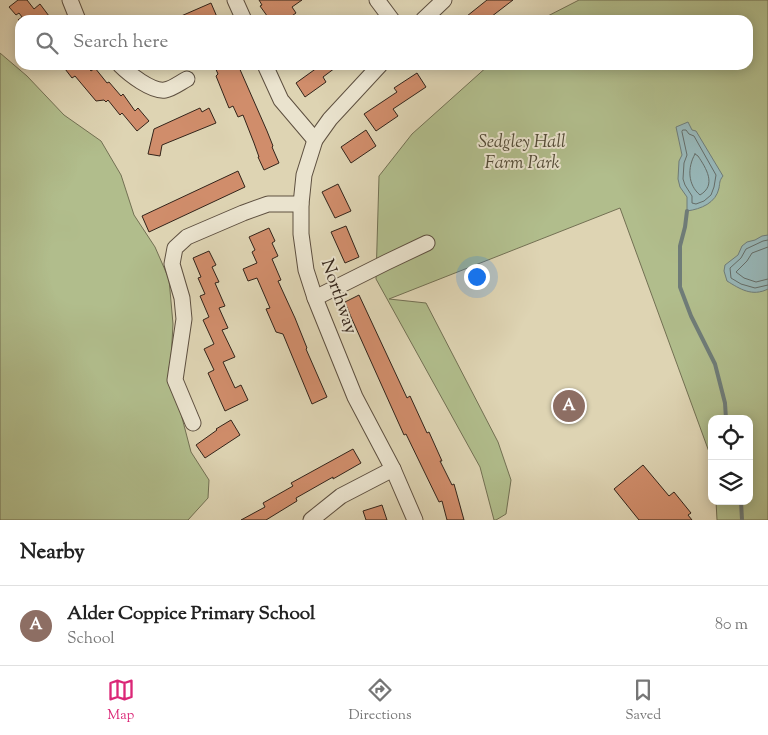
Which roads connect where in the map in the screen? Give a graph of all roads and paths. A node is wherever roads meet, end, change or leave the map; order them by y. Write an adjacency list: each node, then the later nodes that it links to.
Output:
1 (70, 0): 5 (street)
2 (235, 0): 6 (street)
3 (377, 0): 7 (street)
4 (444, 0): 8 (street)
5 (76, 15)
6 (242, 15)
7 (388, 15)
8 (428, 15)
9 (125, 70): 12 (street)
10 (267, 70): 13 (street)
11 (375, 70): 13 (street, Northway)
12 (187, 79)
13 (315, 140): 14 (street, Northway)
14 (301, 204): 16 (street, Northway); 17 (street)
15 (428, 243): 16 (street)
16 (315, 298): 18 (street, Northway)
17 (193, 423)
18 (393, 469): 19 (street); 20 (street, Northway)
19 (311, 520)
20 (415, 520)

